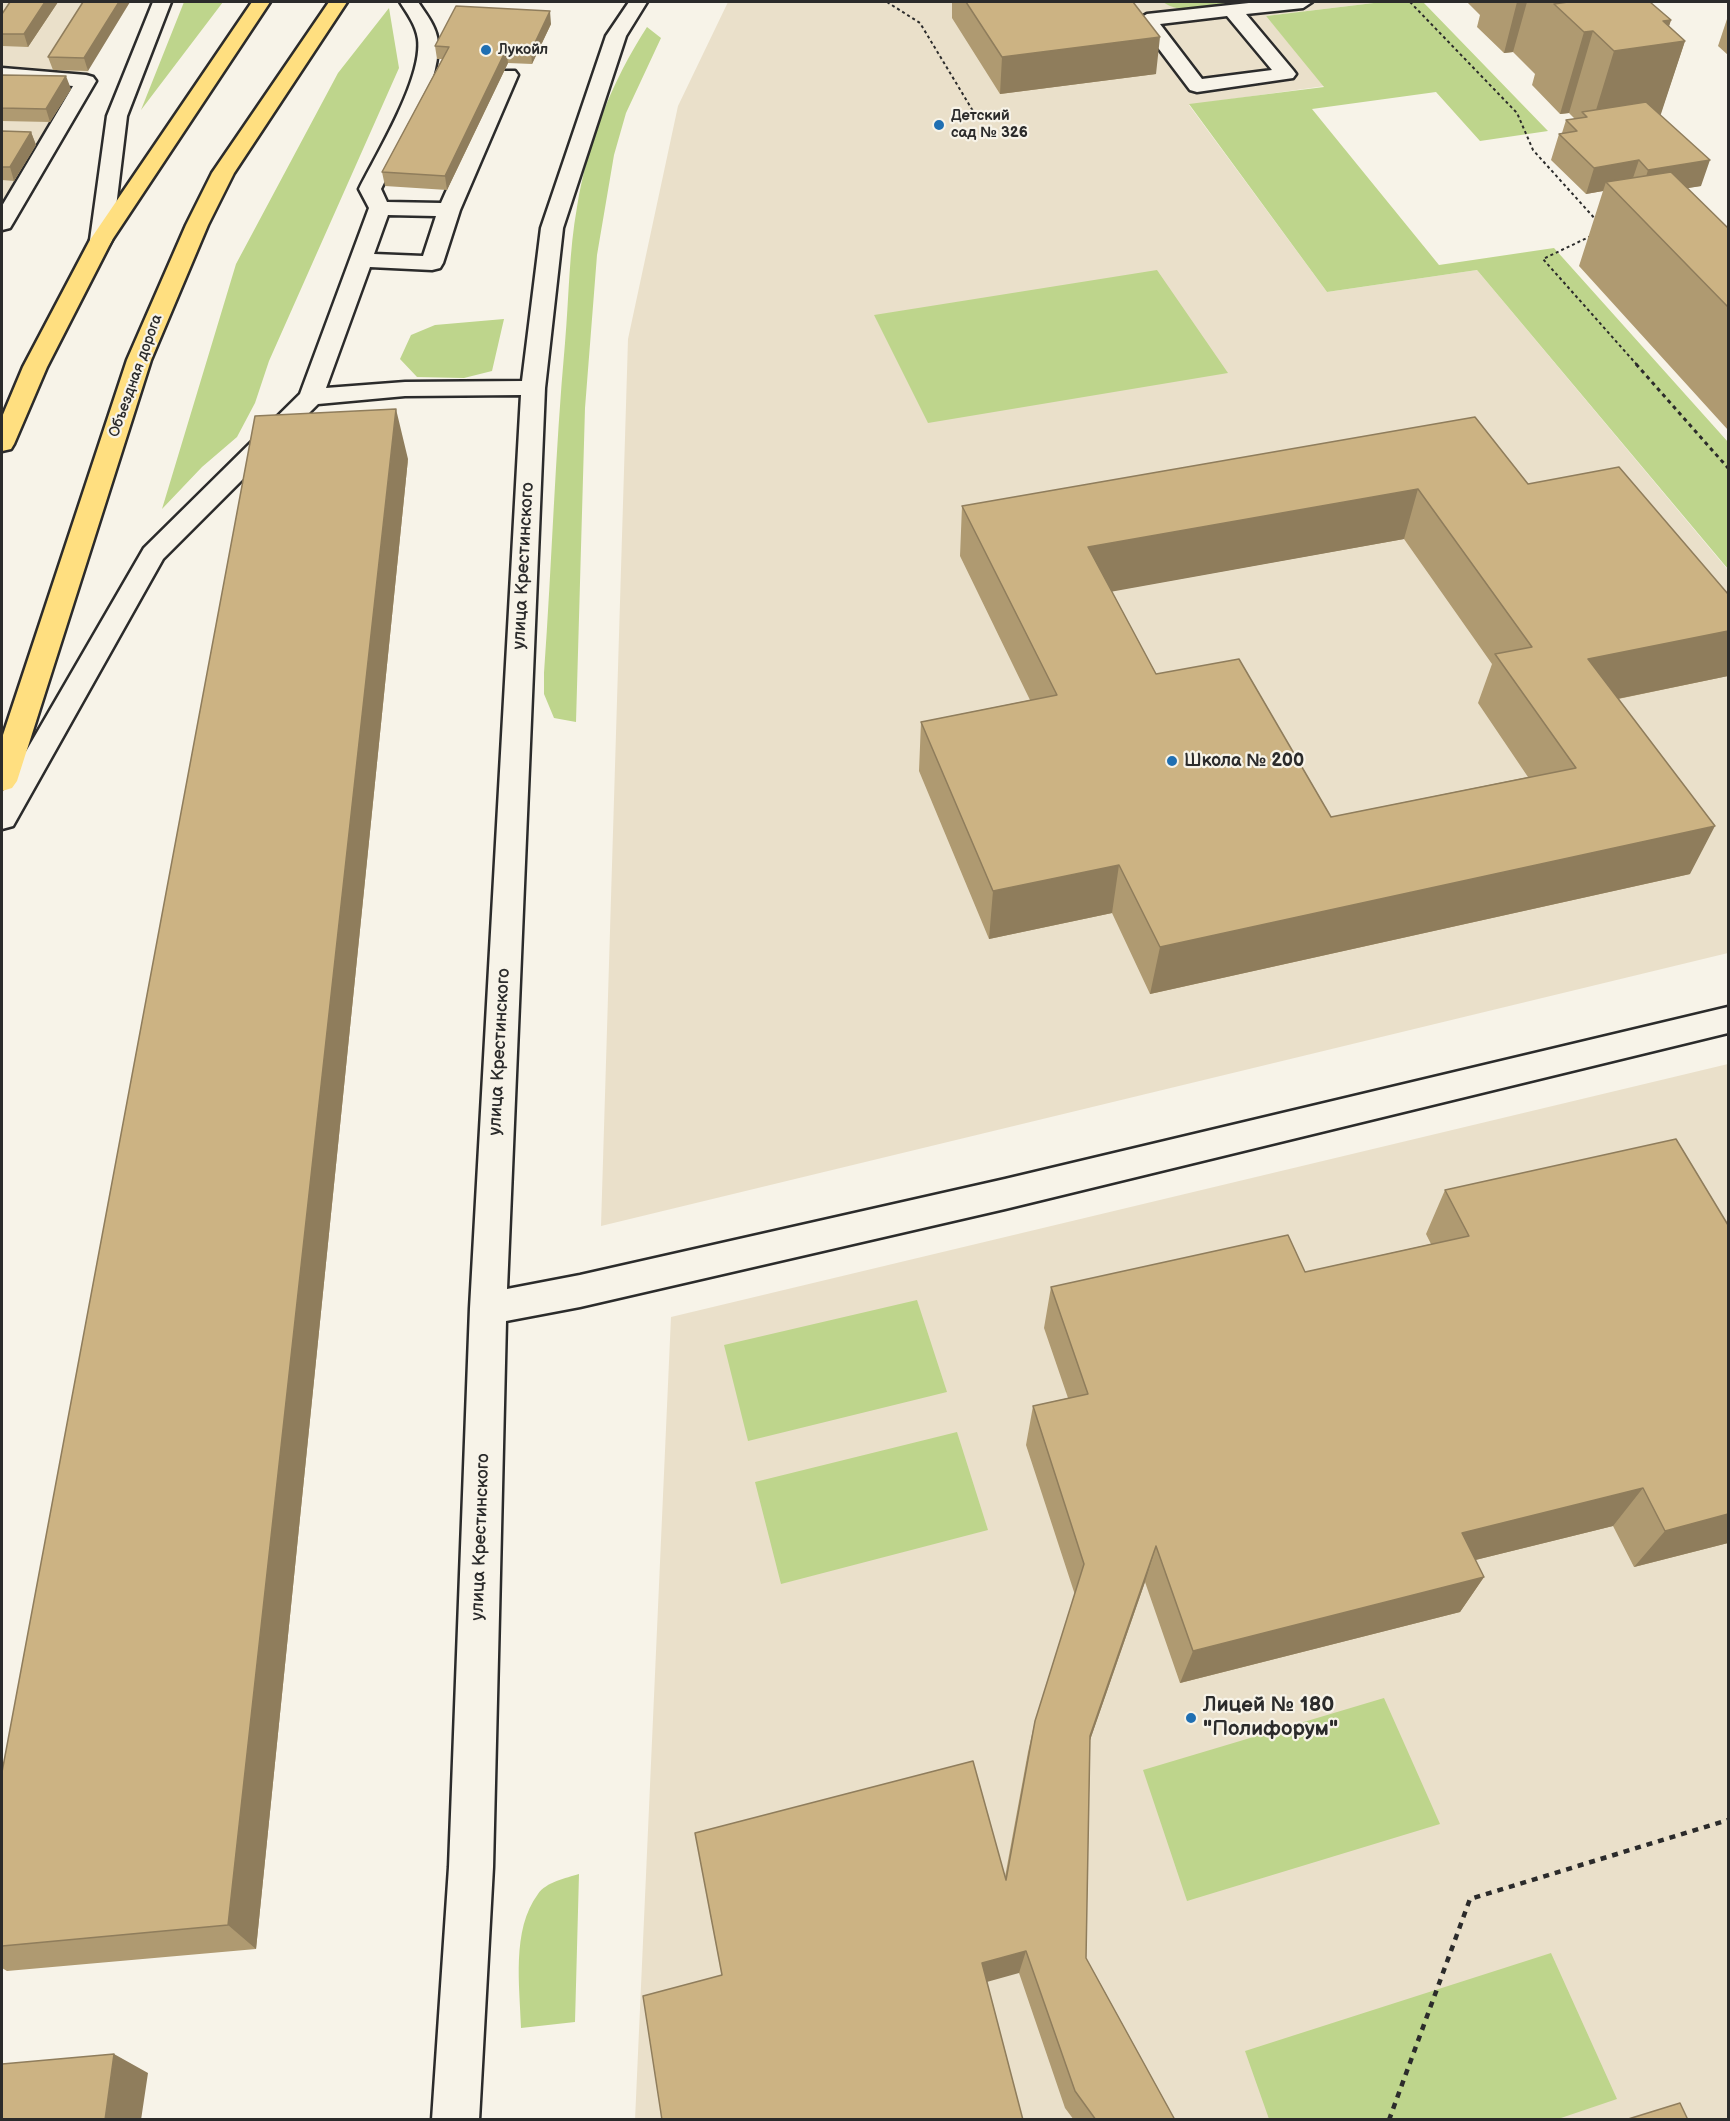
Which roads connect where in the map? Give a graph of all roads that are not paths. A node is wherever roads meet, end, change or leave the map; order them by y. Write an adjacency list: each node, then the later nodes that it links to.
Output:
1 (162, 2): 13 (street)
2 (261, 2): 13 (main road)
3 (338, 2): 18 (main road, Объездная дорога)
4 (409, 2): 10 (street)
5 (638, 2): 15 (street, улица Крестинского)
6 (1303, 2): 7 (street)
7 (1233, 11): 7 (street)
8 (2, 74): 12 (street)
9 (508, 75): 11 (street)
10 (380, 208): 11 (street); 14 (street)
11 (449, 210): 14 (street)
12 (2, 223)
13 (101, 240): 17 (main road)
14 (361, 260): 16 (street)
15 (533, 388): 16 (street); 21 (street, улица Крестинского)
16 (310, 397): 19 (street)
17 (2, 444)
18 (2, 781)
19 (2, 818)
20 (1728, 1020): 21 (street)
21 (488, 1308): 22 (street, улица Крестинского)
22 (455, 2120)

